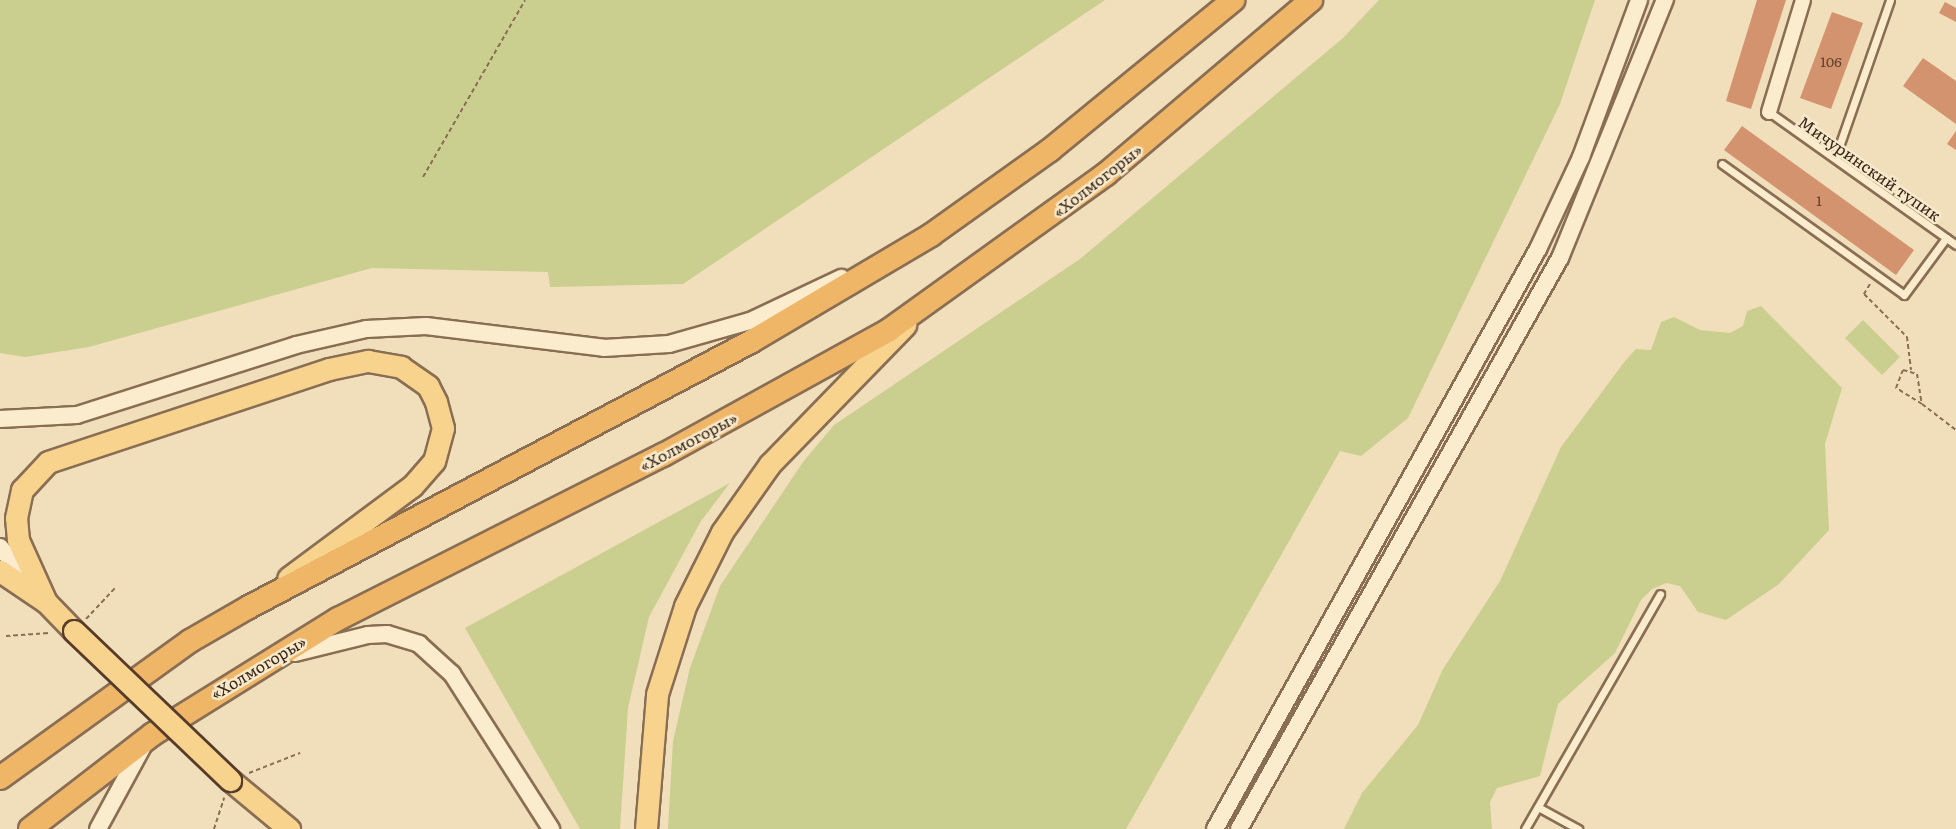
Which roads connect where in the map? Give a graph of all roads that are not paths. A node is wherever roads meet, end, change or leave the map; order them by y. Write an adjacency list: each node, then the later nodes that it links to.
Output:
1 (1233, 0): 10 (highway)
2 (1311, 0): 13 (highway, «Холмогоры»)
3 (1640, 0): 29 (street)
4 (1665, 0): 30 (street)
5 (1803, 0): 7 (street)
6 (1890, 0): 8 (lane)
7 (1769, 112): 8 (lane, Мичуринский тупик)
8 (1835, 159): 11 (lane, Мичуринский тупик)
9 (1722, 164): 11 (lane)
10 (931, 235): 14 (street); 19 (highway)
11 (1946, 238): 12 (lane, Мичуринский тупик)
12 (1956, 245)
13 (925, 305): 20 (highway, «Холмогоры»); 28 (main road)
14 (0, 419)
15 (0, 547): 18 (street)
16 (0, 571): 18 (main road)
17 (1660, 594): 23 (lane)
18 (46, 602): 19 (main road); 26 (main road, bridge)
19 (249, 607): 22 (highway)
20 (260, 665): 21 (highway, «Холмогоры»); 27 (street)
21 (153, 734): 24 (highway, «Холмогоры»); 25 (street)
22 (0, 778)
23 (1538, 807): 31 (lane); 32 (lane)
24 (30, 829)
25 (98, 829)
26 (289, 829)
27 (551, 829)
28 (646, 829)
29 (1215, 829)
30 (1239, 829)
31 (1525, 829)
32 (1578, 829)

